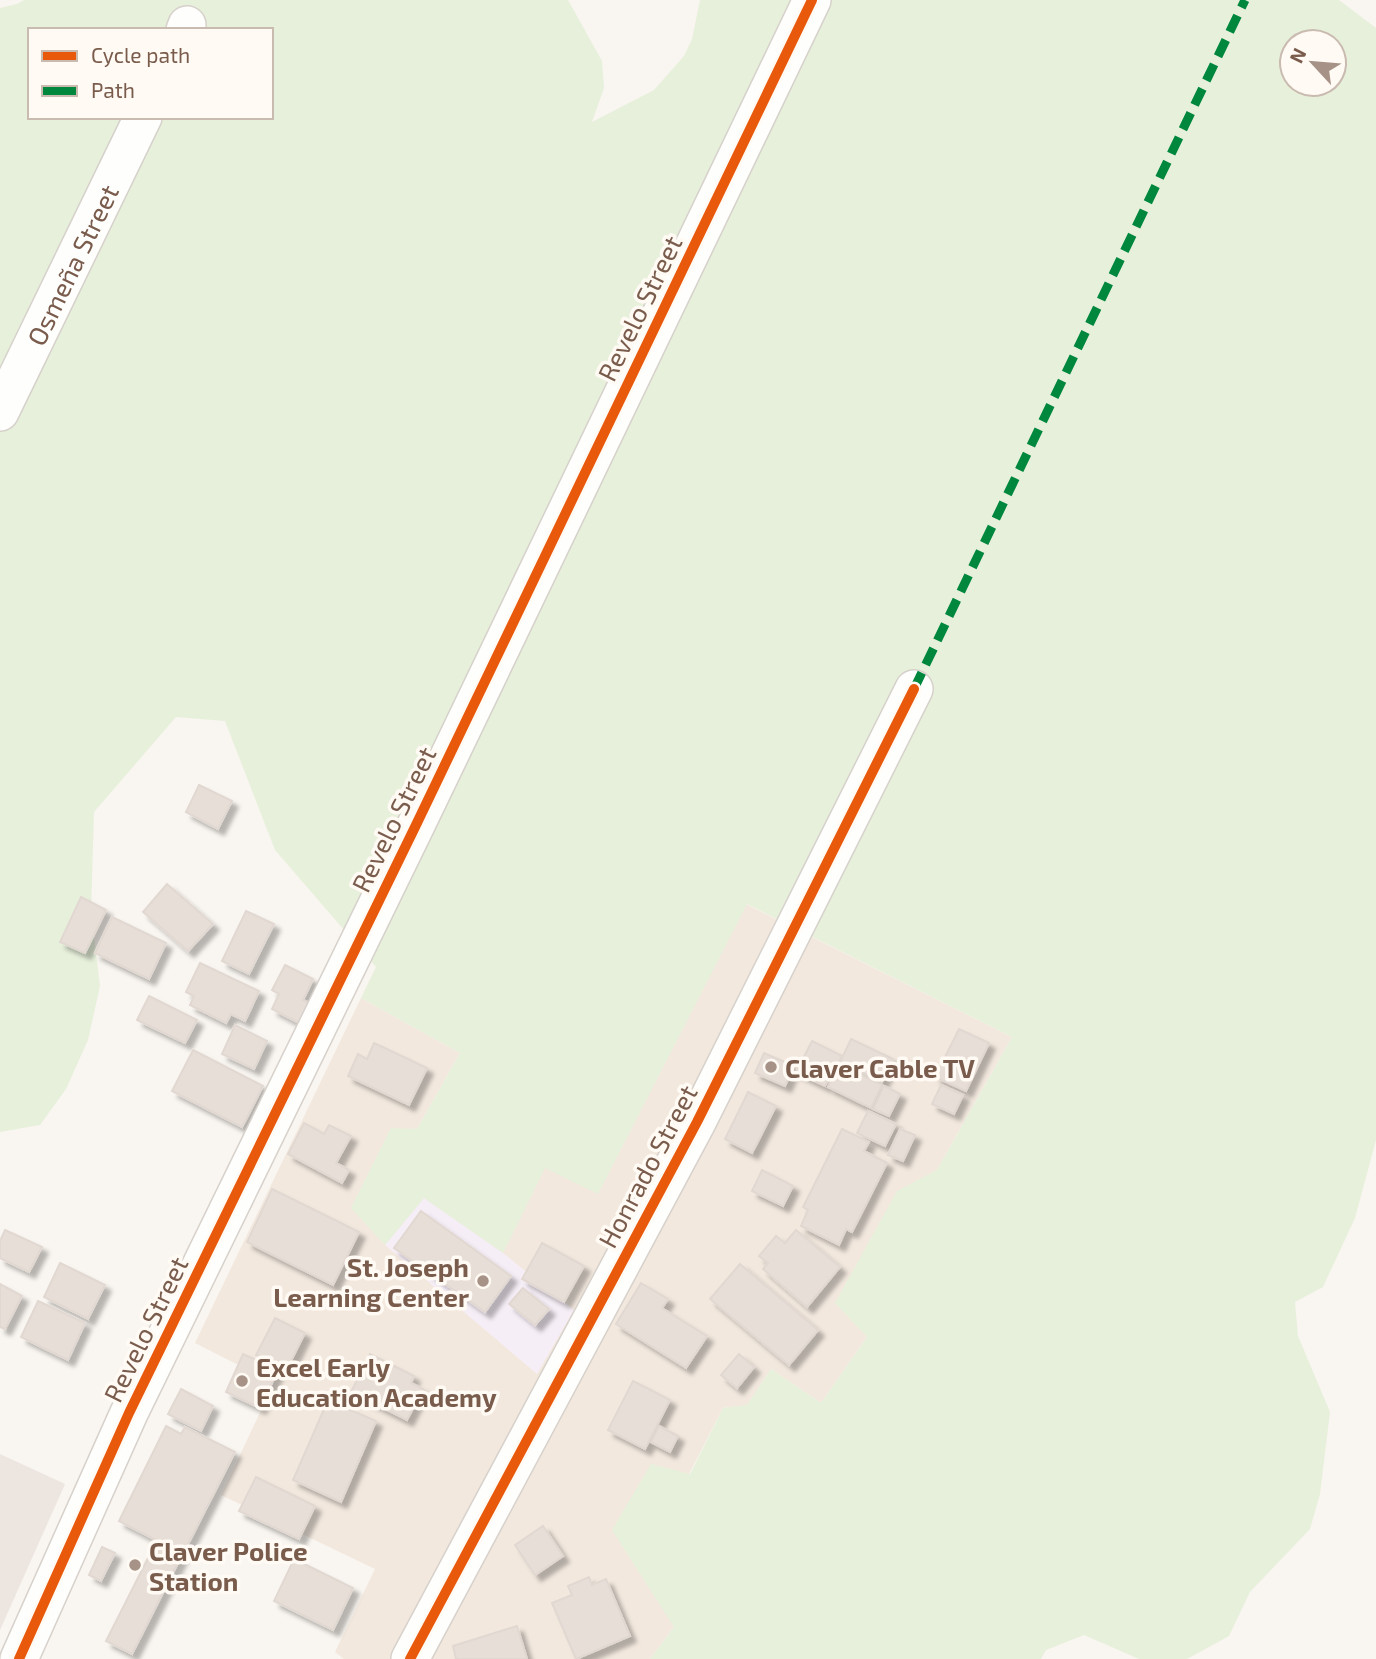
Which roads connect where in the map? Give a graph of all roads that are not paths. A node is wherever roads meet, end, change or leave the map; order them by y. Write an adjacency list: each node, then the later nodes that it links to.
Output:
1 (812, 0): 5 (street, Revelo Street)
2 (142, 119): 3 (street, Osmeña Street)
3 (0, 411)
4 (914, 689): 6 (street, Honrado Street)
5 (19, 1659)
6 (410, 1659)

